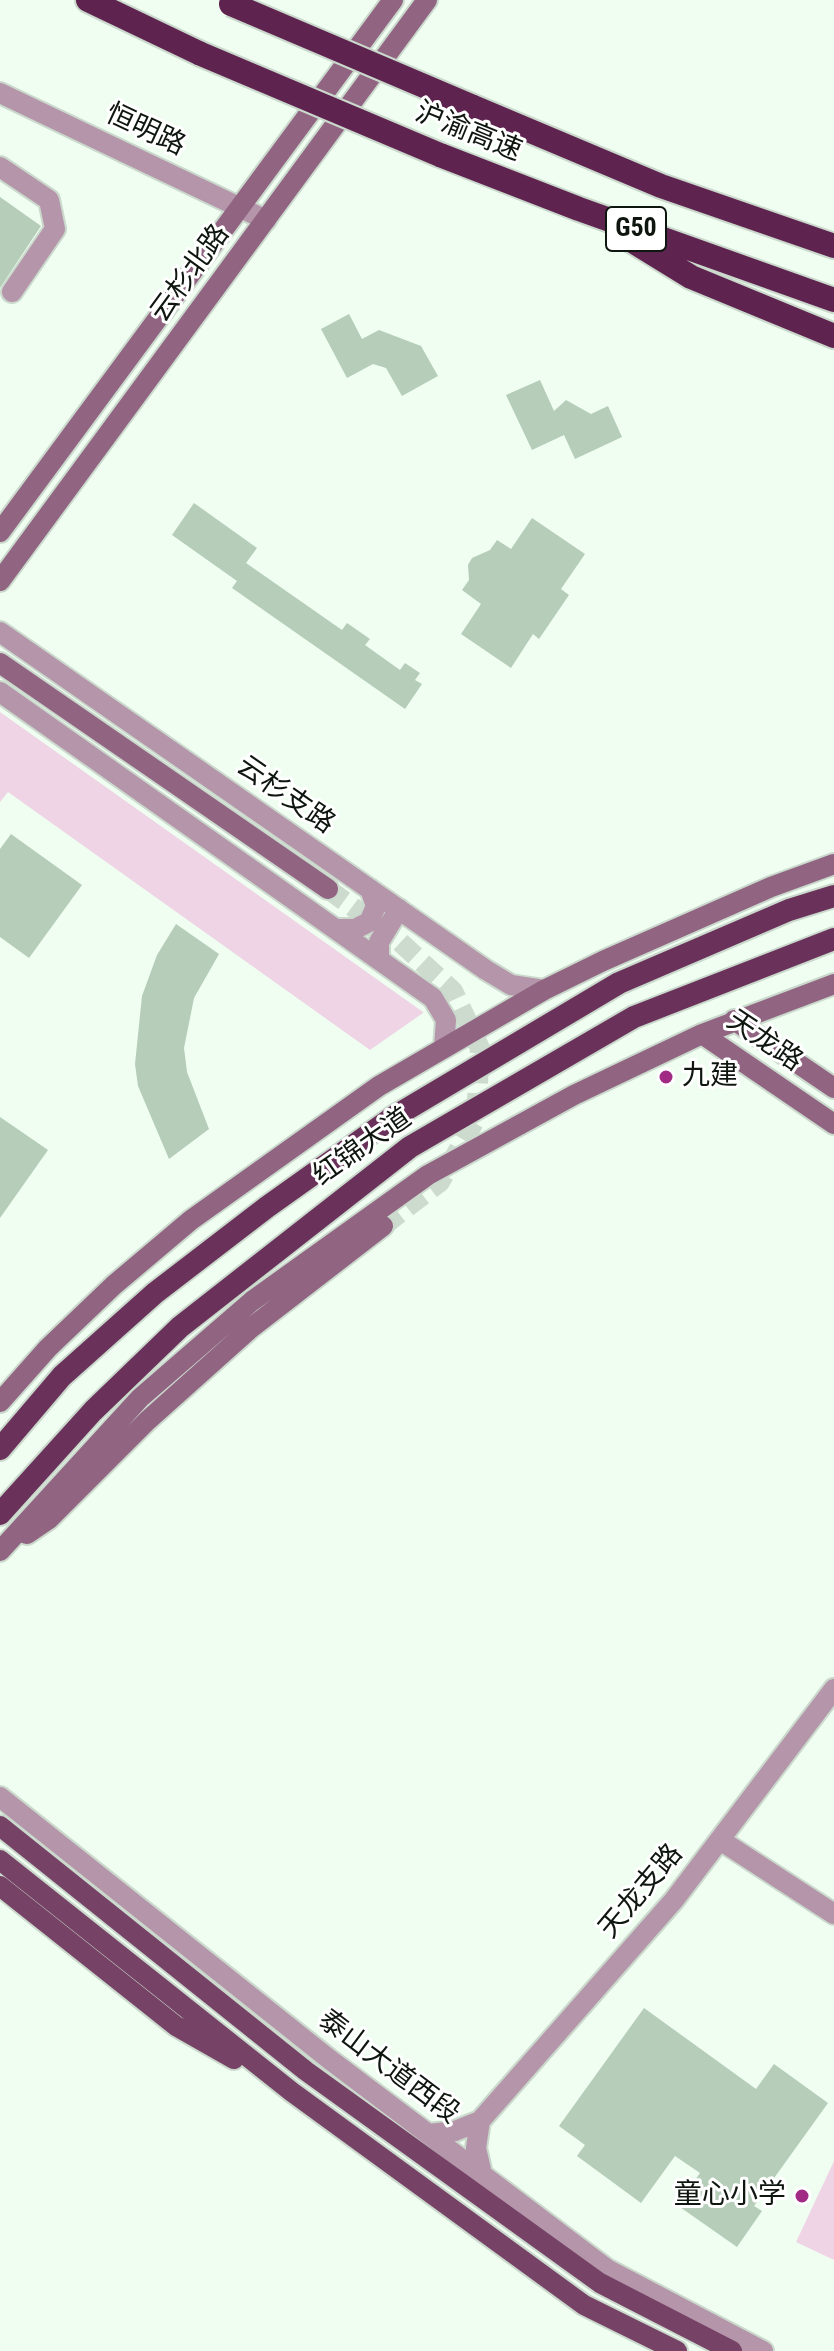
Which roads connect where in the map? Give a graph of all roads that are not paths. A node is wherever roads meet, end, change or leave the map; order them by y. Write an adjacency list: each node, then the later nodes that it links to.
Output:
1 (88, 0): 8 (highway, 沪渝高速 / G50, bridge)
2 (393, 0): 7 (main road, 云杉北路)
3 (427, 0): 9 (main road, 云杉北路)
4 (226, 2): 10 (highway, 沪渝高速 / G50, bridge)
5 (0, 93): 7 (street, 恒明路)
6 (0, 167): 11 (street)
7 (241, 207): 9 (street, 恒明路); 14 (main road, 云杉北路)
8 (579, 209): 12 (highway, 沪渝高速 / G50); 13 (highway)
9 (266, 220): 15 (main road, 云杉北路)
10 (834, 246)
11 (12, 292)
12 (834, 300)
13 (834, 336)
14 (0, 532)
15 (0, 581)
16 (0, 632): 21 (street, 云杉支路)
17 (0, 663): 20 (main road)
18 (0, 692): 24 (street)
19 (834, 864): 28 (main road, 红锦大道)
20 (328, 889)
21 (370, 889): 23 (street, 云杉支路); 24 (street)
22 (834, 896): 36 (highway, 红锦大道)
23 (399, 909): 26 (street); 28 (street, 云杉支路)
24 (335, 929): 26 (street)
25 (834, 939): 37 (highway, 红锦大道)
26 (379, 960): 31 (street)
27 (834, 984): 29 (main road)
28 (544, 990): 31 (main road, 红锦大道)
29 (734, 1020): 30 (main road); 32 (main road, 天龙路)
30 (702, 1034): 33 (main road, 天龙路); 38 (main road)
31 (444, 1048): 35 (main road, 红锦大道)
32 (834, 1088)
33 (834, 1124)
34 (383, 1226): 38 (main road)
35 (0, 1402)
36 (0, 1449)
37 (0, 1514)
38 (0, 1551)
39 (834, 1689): 42 (street, 天龙支路)
40 (0, 1797): 48 (street, 泰山大道西段)
41 (0, 1826): 51 (main road, 泰山大道西段)
42 (720, 1840): 45 (street); 47 (street, 天龙支路)
43 (0, 1860): 46 (main road)
44 (0, 1886): 46 (main road)
45 (834, 1914)
46 (292, 2092): 50 (main road)
47 (480, 2121): 48 (street); 49 (street)
48 (429, 2134): 49 (street, 泰山大道西段)
49 (482, 2174): 52 (street, 泰山大道西段)
50 (677, 2351)
51 (732, 2351)
52 (763, 2351)

